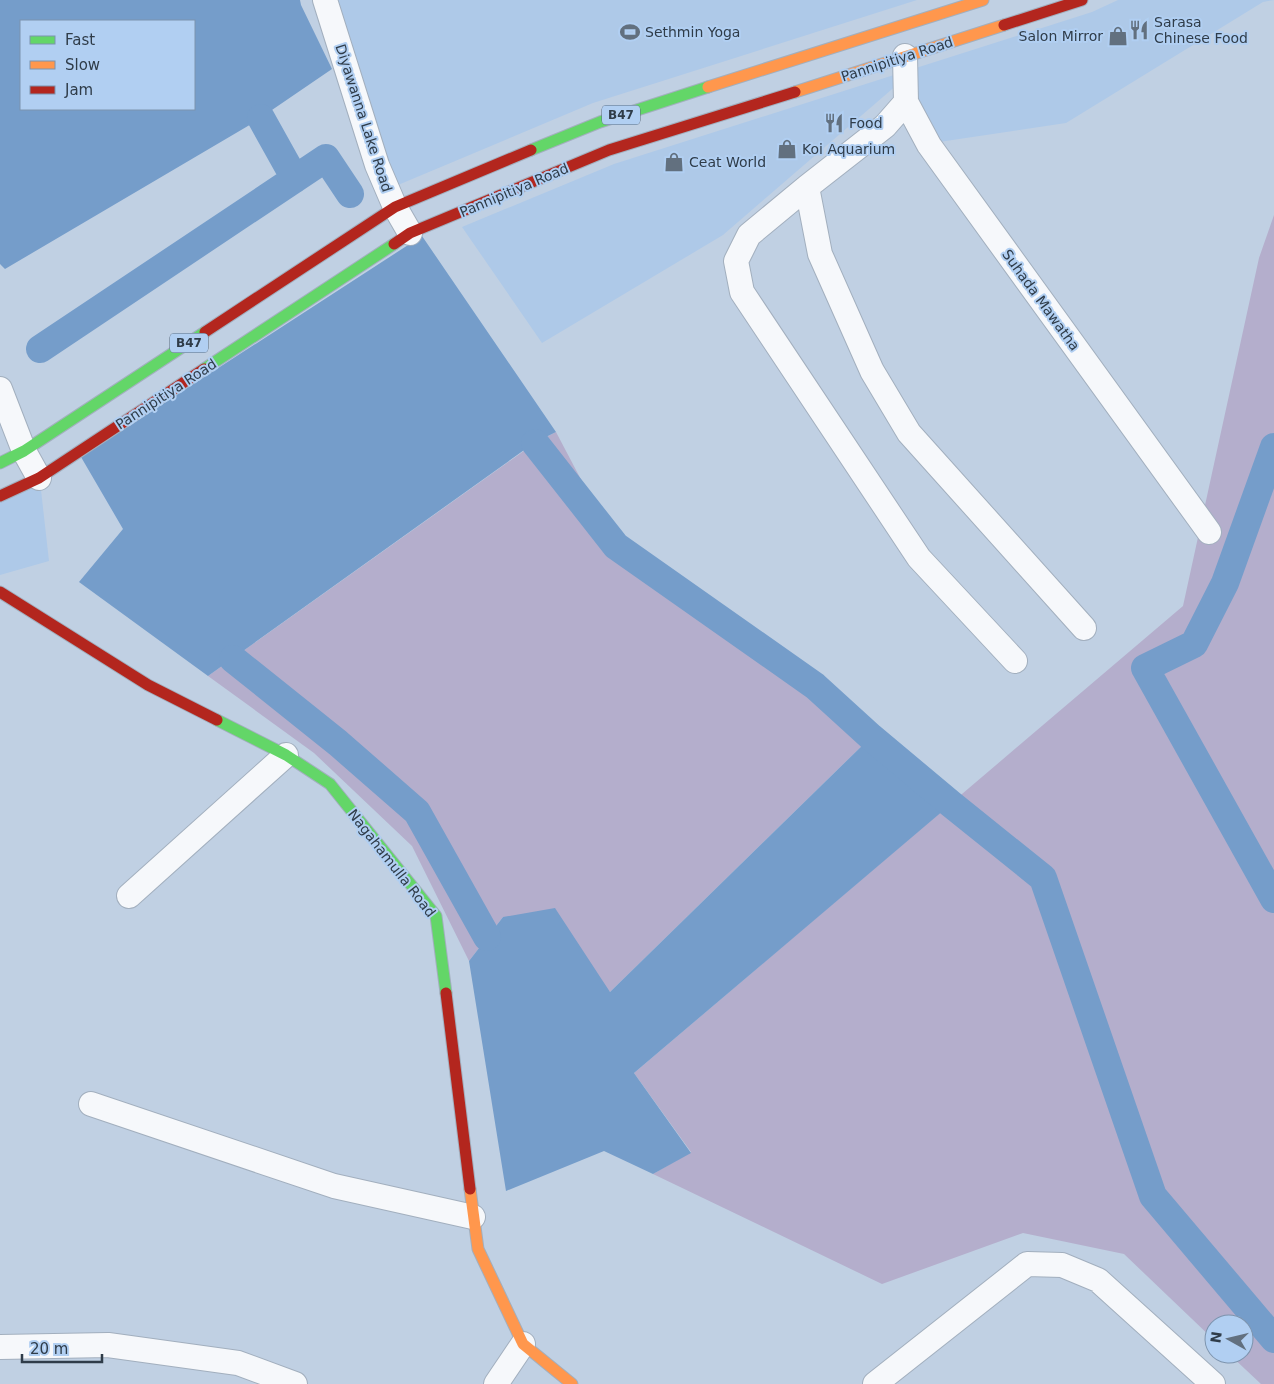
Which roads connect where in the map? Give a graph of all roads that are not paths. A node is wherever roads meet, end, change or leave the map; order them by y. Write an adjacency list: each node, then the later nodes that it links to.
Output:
1 (325, 0): 7 (street, Diyawanna Lake Road)
2 (984, 0): 7 (main road, B47)
3 (1082, 0): 4 (main road, Pannipitiya Road / B47)
4 (905, 56): 5 (street, Suhada Mawatha); 8 (main road, Pannipitiya Road / B47)
5 (906, 102): 6 (street); 14 (street, Suhada Mawatha)
6 (807, 187): 16 (street); 17 (street)
7 (394, 208): 8 (street, Diyawanna Lake Road); 10 (main road, B47)
8 (410, 233): 12 (main road, Pannipitiya Road / B47)
9 (0, 389): 10 (street)
10 (24, 451): 11 (main road, B47); 12 (street)
11 (0, 463)
12 (38, 478): 13 (main road, Pannipitiya Road / B47)
13 (0, 496)
14 (1209, 532)
15 (0, 592): 18 (main road, Nagahamulla Road)
16 (1084, 628)
17 (1015, 661)
18 (286, 754): 19 (street); 21 (main road, Nagahamulla Road)
19 (129, 896)
20 (90, 1104): 21 (street)
21 (473, 1217): 22 (main road, Nagahamulla Road)
22 (523, 1344): 25 (street); 26 (main road, Nagahamulla Road)
23 (0, 1347): 24 (street)
24 (295, 1384)
25 (496, 1384)
26 (572, 1384)
27 (875, 1384): 28 (street)
28 (1213, 1384)

